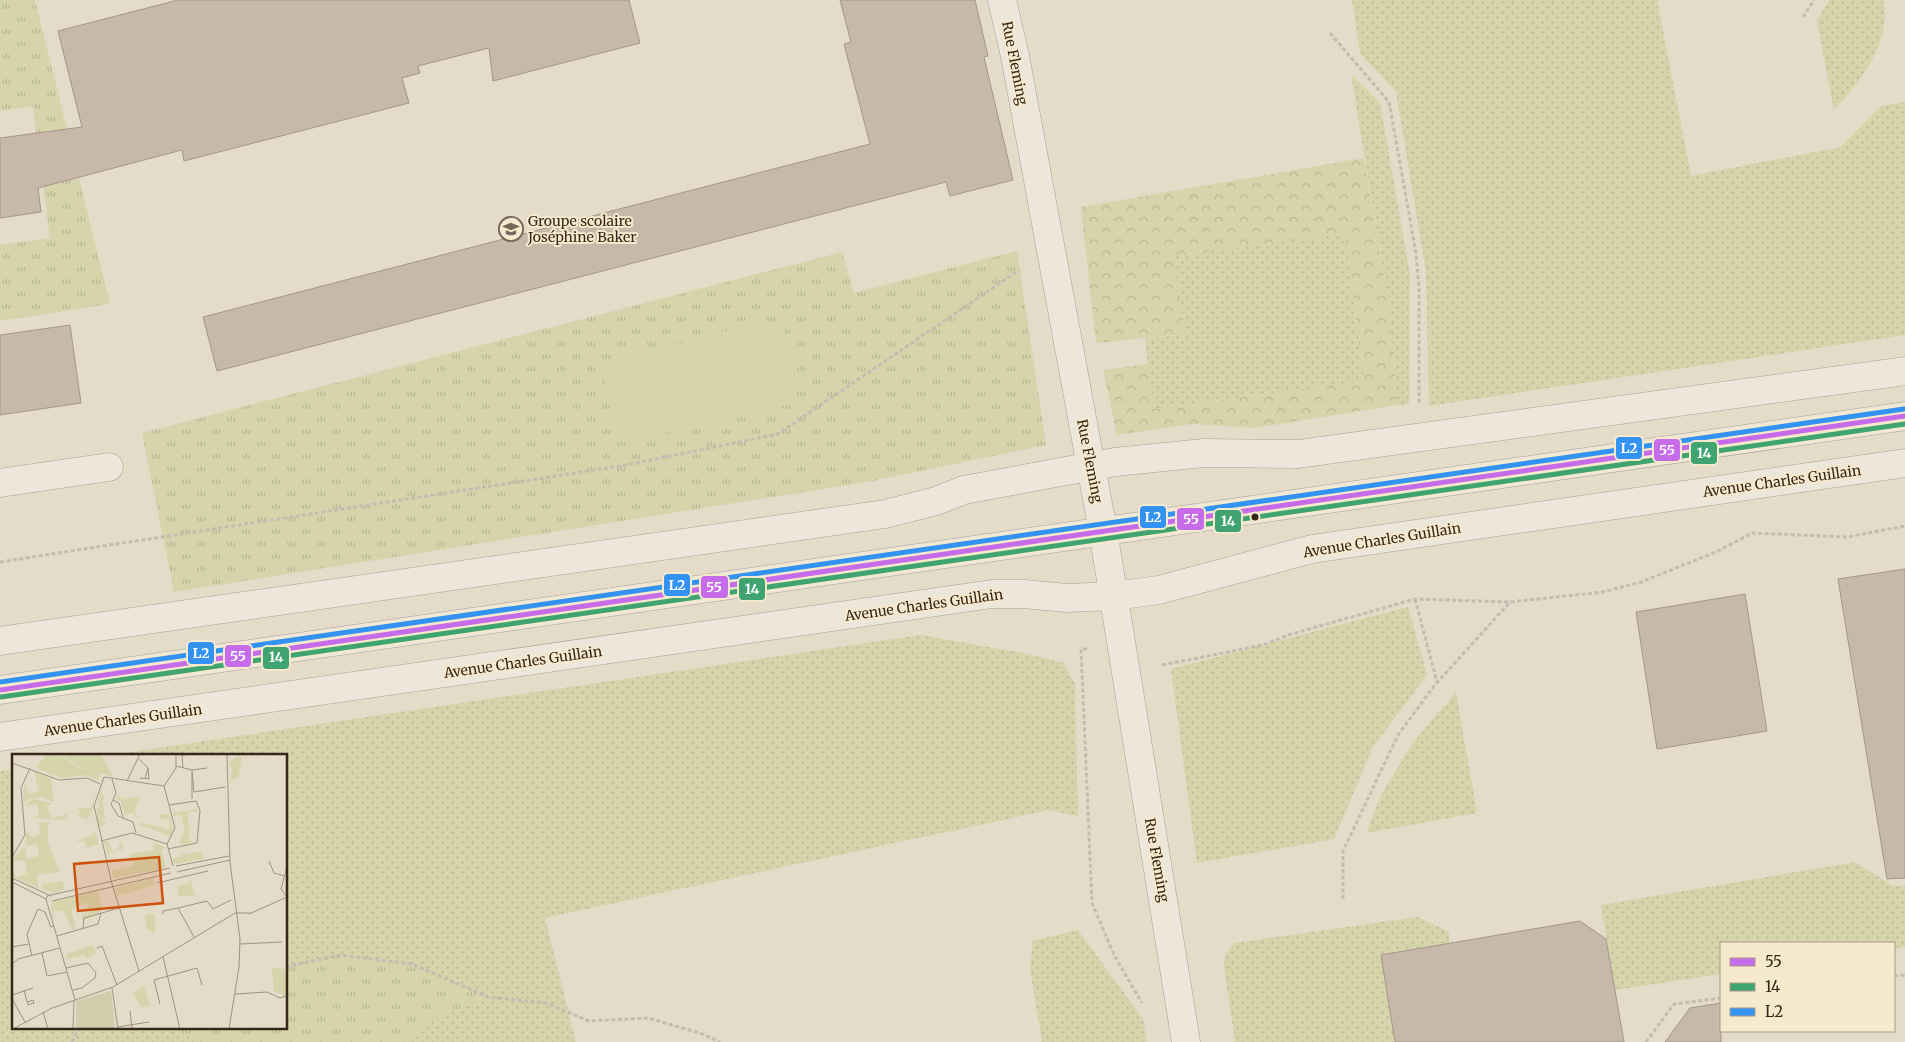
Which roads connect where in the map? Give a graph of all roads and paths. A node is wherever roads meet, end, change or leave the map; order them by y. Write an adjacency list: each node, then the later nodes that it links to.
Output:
1 (1002, 0): 5 (street, Rue Fleming)
2 (1814, 0): 3 (path)
3 (1804, 17)
4 (1330, 33): 8 (path)
5 (1050, 248): 11 (street, Rue Fleming); 15 (path)
6 (1905, 371): 8 (street)
7 (1905, 416): 14 (street)
8 (1419, 439): 11 (street)
9 (1905, 463): 16 (street, Avenue Charles Guillain)
10 (109, 466): 12 (street)
11 (1091, 466): 14 (street, Rue Fleming); 19 (street)
12 (0, 483)
13 (1905, 526): 18 (path)
14 (1103, 531): 16 (street, Rue Fleming); 23 (street)
15 (0, 562)
16 (1114, 596): 20 (street, Rue Fleming); 24 (street, Avenue Charles Guillain)
17 (1415, 598): 18 (path); 21 (path); 22 (path)
18 (1510, 602): 22 (path)
19 (0, 641)
20 (1121, 649): 28 (path); 32 (street, Rue Fleming)
21 (1162, 665)
22 (1437, 682): 25 (path)
23 (0, 690)
24 (0, 737)
25 (1343, 899)
26 (288, 967): 31 (path)
27 (1720, 998): 33 (path)
28 (1146, 1010)
29 (78, 1030): 30 (path)
30 (72, 1042)
31 (720, 1042)
32 (1186, 1042)
33 (1646, 1042)

